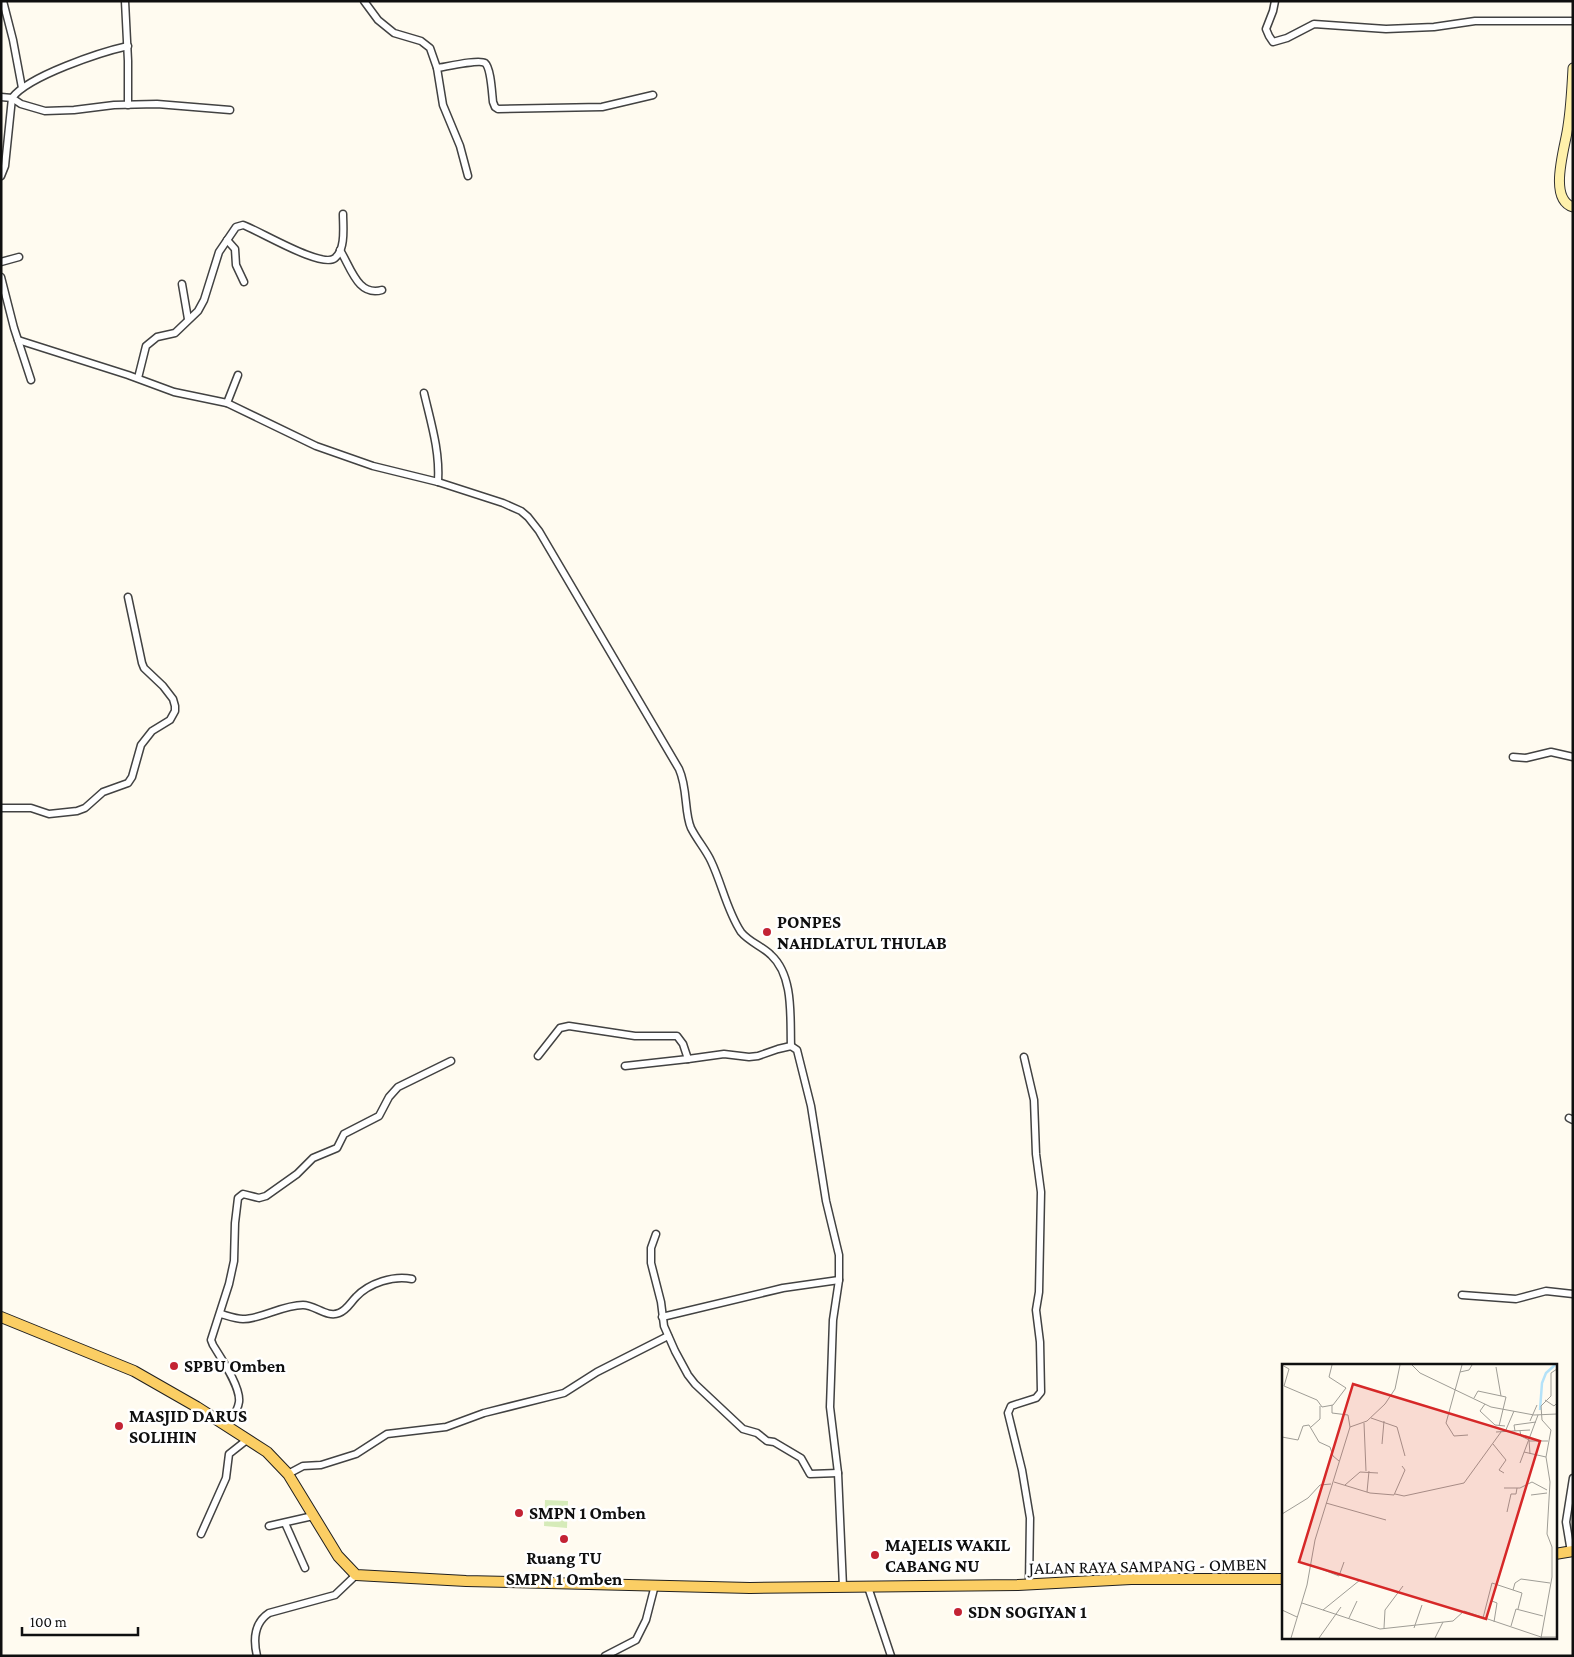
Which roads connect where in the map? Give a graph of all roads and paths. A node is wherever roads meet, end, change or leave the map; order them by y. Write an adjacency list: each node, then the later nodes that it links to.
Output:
1 (3, 1): 9 (street)
2 (125, 1): 6 (street)
3 (364, 1): 7 (street)
4 (1276, 1): 5 (street)
5 (1573, 21)
6 (128, 46): 9 (street); 13 (street)
7 (437, 68): 10 (street); 16 (street)
8 (1573, 68): 17 (street)
9 (22, 88): 12 (street)
10 (653, 95)
11 (1, 97): 12 (street)
12 (12, 98): 13 (street); 15 (street)
13 (128, 105): 14 (street)
14 (230, 110)
15 (1, 176)
16 (468, 176)
17 (1573, 207)
18 (343, 214): 20 (street)
19 (227, 240): 20 (street); 24 (street); 29 (street)
20 (340, 250): 26 (street)
21 (19, 257): 22 (street)
22 (1, 262)
23 (1, 277): 27 (street)
24 (244, 282)
25 (182, 284): 29 (street)
26 (382, 290)
27 (10, 309): 28 (street); 30 (street)
28 (1, 312)
29 (188, 319): 32 (street)
30 (18, 340): 32 (street); 33 (street)
31 (238, 375): 35 (street)
32 (138, 378): 35 (street)
33 (31, 380)
34 (424, 393): 36 (street)
35 (227, 403): 36 (street)
36 (438, 482): 41 (street)
37 (128, 597): 40 (street)
38 (1513, 757): 39 (street)
39 (1573, 757)
40 (1, 808)
41 (791, 1046): 44 (street); 49 (street)
42 (538, 1056): 44 (street)
43 (1024, 1057): 70 (street)
44 (688, 1059): 46 (street)
45 (451, 1061): 52 (street)
46 (625, 1066)
47 (656, 1234): 53 (street)
48 (412, 1279): 52 (street)
49 (839, 1280): 53 (street); 58 (street)
50 (1573, 1294): 51 (street)
51 (1462, 1295)
52 (221, 1314): 56 (street)
53 (662, 1317): 55 (street)
54 (1, 1318): 56 (main road)
55 (668, 1336): 58 (street); 59 (street)
56 (228, 1426): 57 (main road)
57 (248, 1439): 59 (main road); 64 (street)
58 (838, 1473): 72 (street)
59 (288, 1474): 61 (main road)
60 (1573, 1478): 65 (street)
61 (313, 1516): 62 (street); 68 (main road)
62 (285, 1522): 63 (street); 67 (street)
63 (269, 1526)
64 (202, 1534)
65 (1572, 1551): 66 (main road)
66 (1556, 1554)
67 (304, 1568)
68 (356, 1575): 71 (main road, JALAN RAYA SAMPANG - OMBEN); 74 (street)
69 (1282, 1579): 70 (main road, JALAN RAYA SAMPANG - OMBEN)
70 (1028, 1584): 73 (main road, JALAN RAYA SAMPANG - OMBEN)
71 (656, 1586): 72 (main road, JALAN RAYA SAMPANG - OMBEN); 75 (street)
72 (843, 1587): 73 (main road, JALAN RAYA SAMPANG - OMBEN)
73 (868, 1588): 76 (street)
74 (257, 1656)
75 (605, 1656)
76 (891, 1656)

